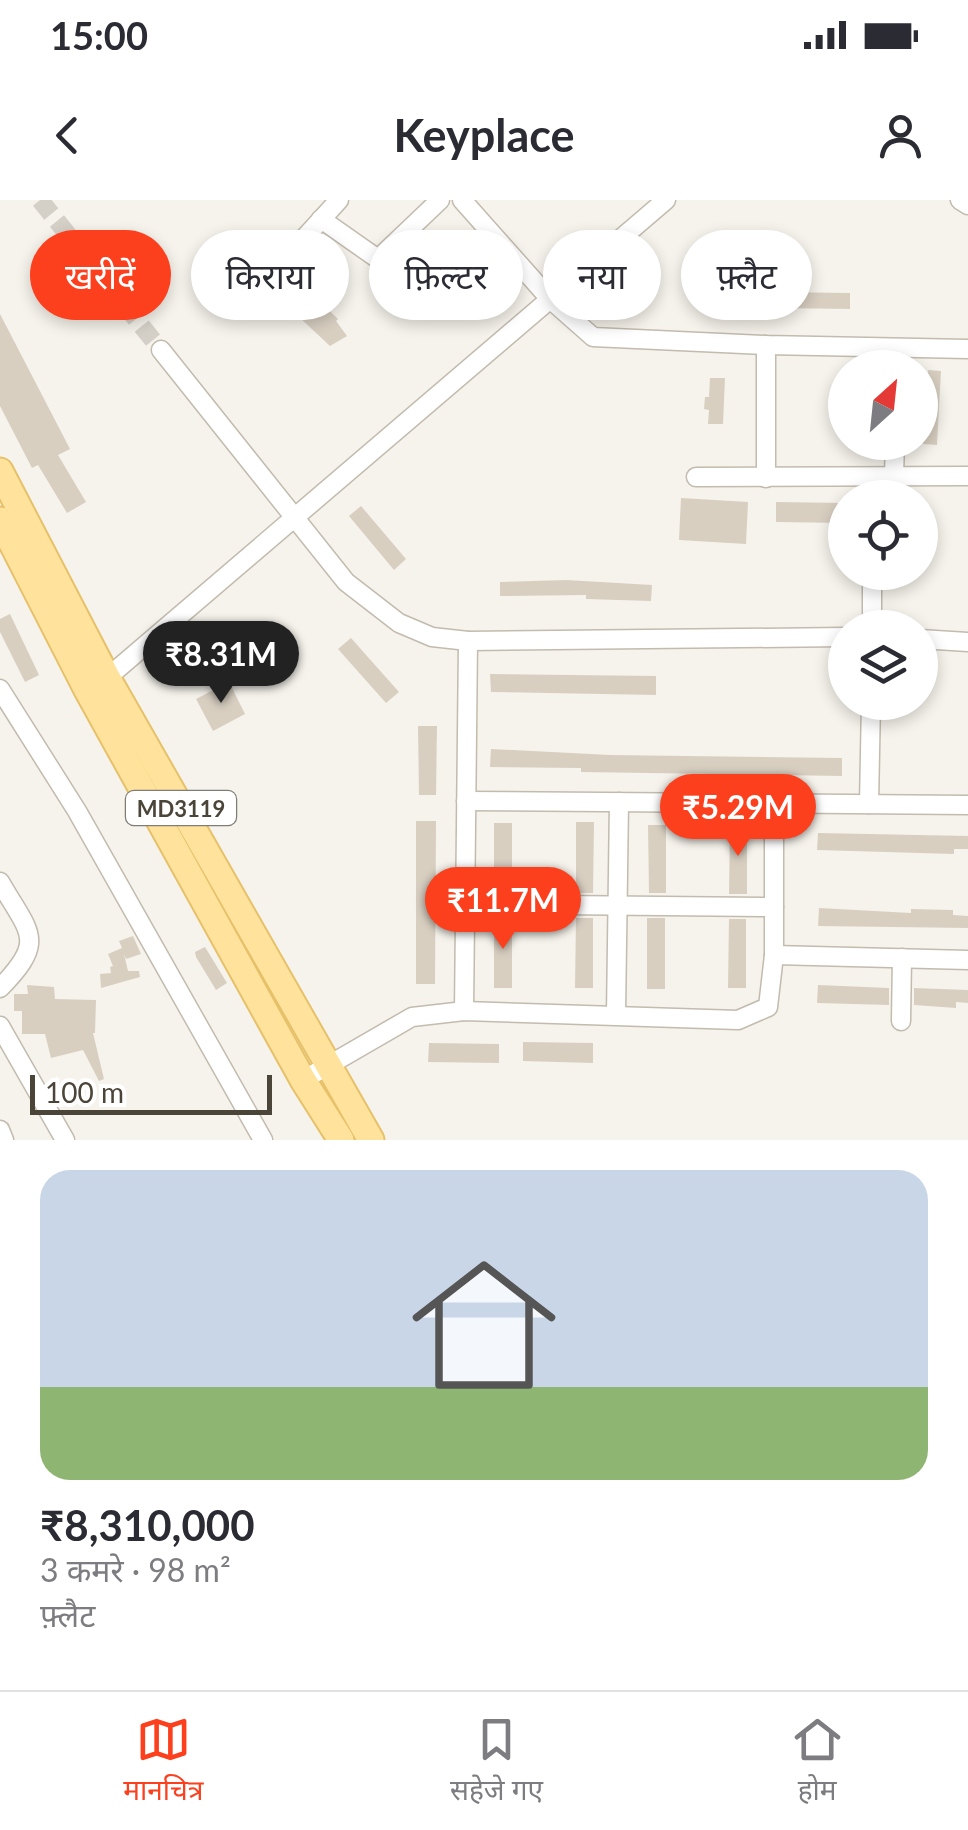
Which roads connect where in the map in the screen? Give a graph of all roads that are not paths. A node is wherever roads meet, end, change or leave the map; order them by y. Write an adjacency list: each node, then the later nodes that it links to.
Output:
1 (338, 200): 7 (street)
2 (440, 200): 7 (street)
3 (666, 200): 9 (street)
4 (960, 200): 6 (street)
5 (466, 201): 10 (street)
6 (968, 206)
7 (321, 219): 8 (street)
8 (311, 230)
9 (631, 230)
10 (543, 291)
11 (543, 305): 26 (street)
12 (574, 320): 13 (street)
13 (766, 345): 14 (street); 23 (street)
14 (897, 348): 15 (street)
15 (968, 349)
16 (160, 350): 26 (street)
17 (894, 460): 19 (street)
18 (0, 471): 25 (main road, MD3119)
19 (894, 475): 20 (street); 21 (street)
20 (870, 476): 23 (street); 24 (street)
21 (968, 476)
22 (696, 477): 23 (street)
23 (766, 478)
24 (870, 480)
25 (5, 518): 31 (main road, MD3119)
26 (295, 518): 29 (street); 31 (street)
27 (828, 637): 29 (street)
28 (938, 640): 30 (street)
29 (468, 641): 34 (street)
30 (968, 642)
31 (98, 684): 51 (main road, MD3119); 52 (main road, MD3119)
32 (0, 689): 56 (street)
33 (871, 720): 37 (street)
34 (466, 801): 35 (street); 40 (street)
35 (620, 802): 36 (street); 41 (street)
36 (774, 803): 37 (street); 42 (street)
37 (869, 804): 38 (street)
38 (968, 805)
39 (0, 882): 46 (street)
40 (464, 904): 41 (street); 47 (street)
41 (618, 905): 42 (street); 48 (street)
42 (774, 907): 43 (street)
43 (774, 955): 44 (street); 48 (street)
44 (902, 958): 45 (street); 49 (street)
45 (968, 960)
46 (0, 988)
47 (464, 1011): 48 (street); 51 (street)
48 (616, 1014)
49 (901, 1021)
50 (0, 1026): 55 (street)
51 (328, 1065): 52 (street); 58 (main road, MD3119)
52 (303, 1080): 57 (main road, MD3119)
53 (0, 1130): 54 (street)
54 (4, 1140)
55 (65, 1140)
56 (263, 1140)
57 (340, 1140)
58 (371, 1140)

